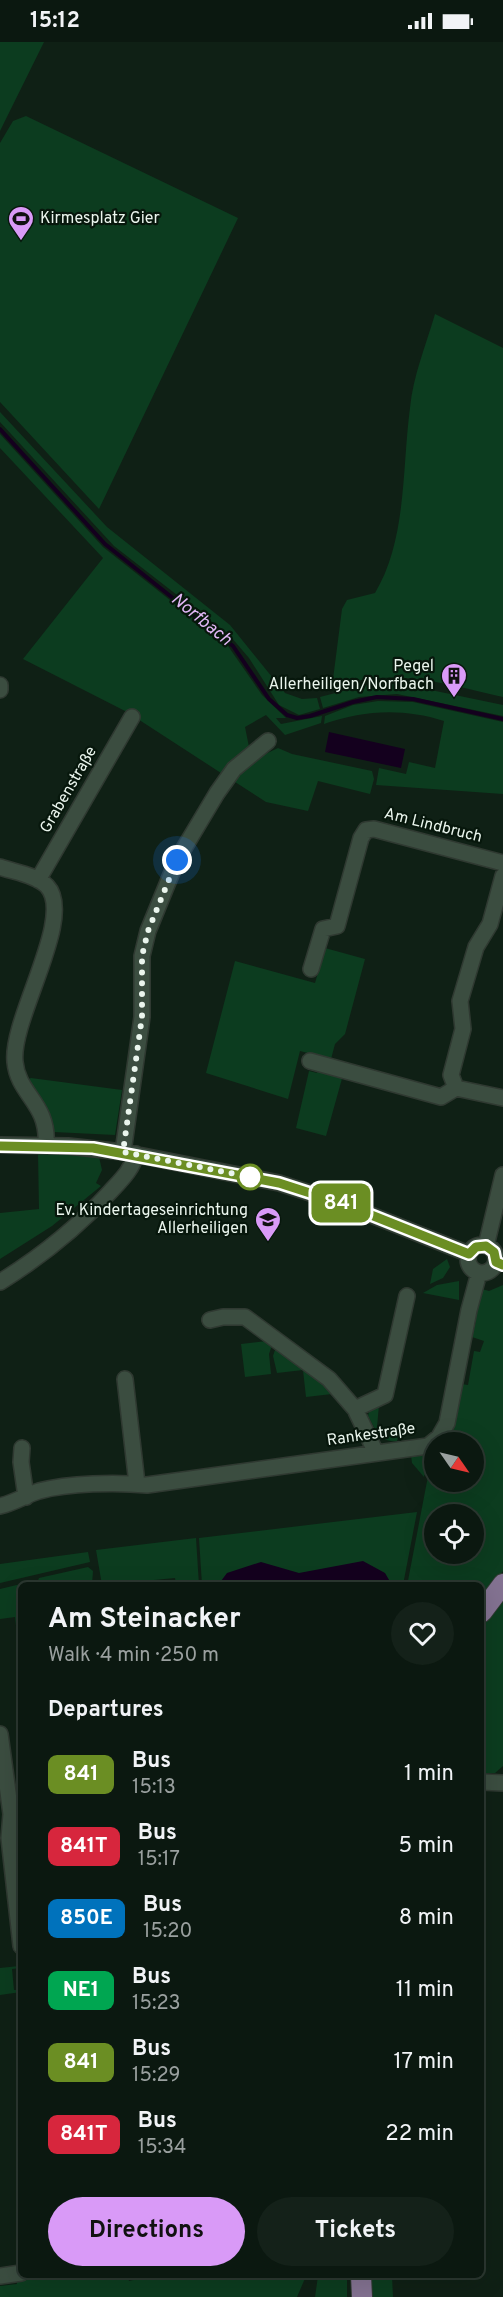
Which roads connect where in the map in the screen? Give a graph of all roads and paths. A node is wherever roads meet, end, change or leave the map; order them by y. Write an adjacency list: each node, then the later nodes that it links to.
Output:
1 (0, 685): 2 (street)
2 (0, 690)
3 (132, 717): 8 (street, Grabenstraße)
4 (268, 741): 15 (street)
5 (503, 863): 9 (street, Am Lindbruch)
6 (0, 867): 8 (street)
7 (503, 876): 11 (street)
8 (38, 880): 13 (street)
9 (311, 969)
10 (310, 1062): 11 (street)
11 (456, 1088): 12 (street)
12 (503, 1098)
13 (46, 1145): 14 (street); 15 (street)
14 (0, 1146)
15 (130, 1153): 18 (street); 21 (street)
16 (503, 1175): 17 (street)
17 (486, 1246): 18 (street); 19 (street)
18 (469, 1254): 20 (street)
19 (500, 1263): 20 (street)
20 (479, 1273): 27 (street, Rankestraße)
21 (0, 1282)
22 (406, 1296): 25 (street)
23 (210, 1320): 25 (street)
24 (125, 1379): 28 (street)
25 (355, 1409): 27 (street)
26 (22, 1448): 29 (street)
27 (376, 1453): 28 (street, Rankestraße)
28 (137, 1484): 29 (street, Rankestraße)
29 (26, 1497): 30 (street, Rankestraße)
30 (0, 1506)
31 (503, 1584): 32 (main road)
32 (484, 1609)
33 (0, 1734): 36 (street)
34 (484, 1782): 35 (street)
35 (503, 1783)
36 (10, 1824): 37 (street)
37 (18, 1913)
38 (18, 2273): 39 (street)
39 (0, 2276)
40 (361, 2278): 41 (main road)
41 (362, 2297)

